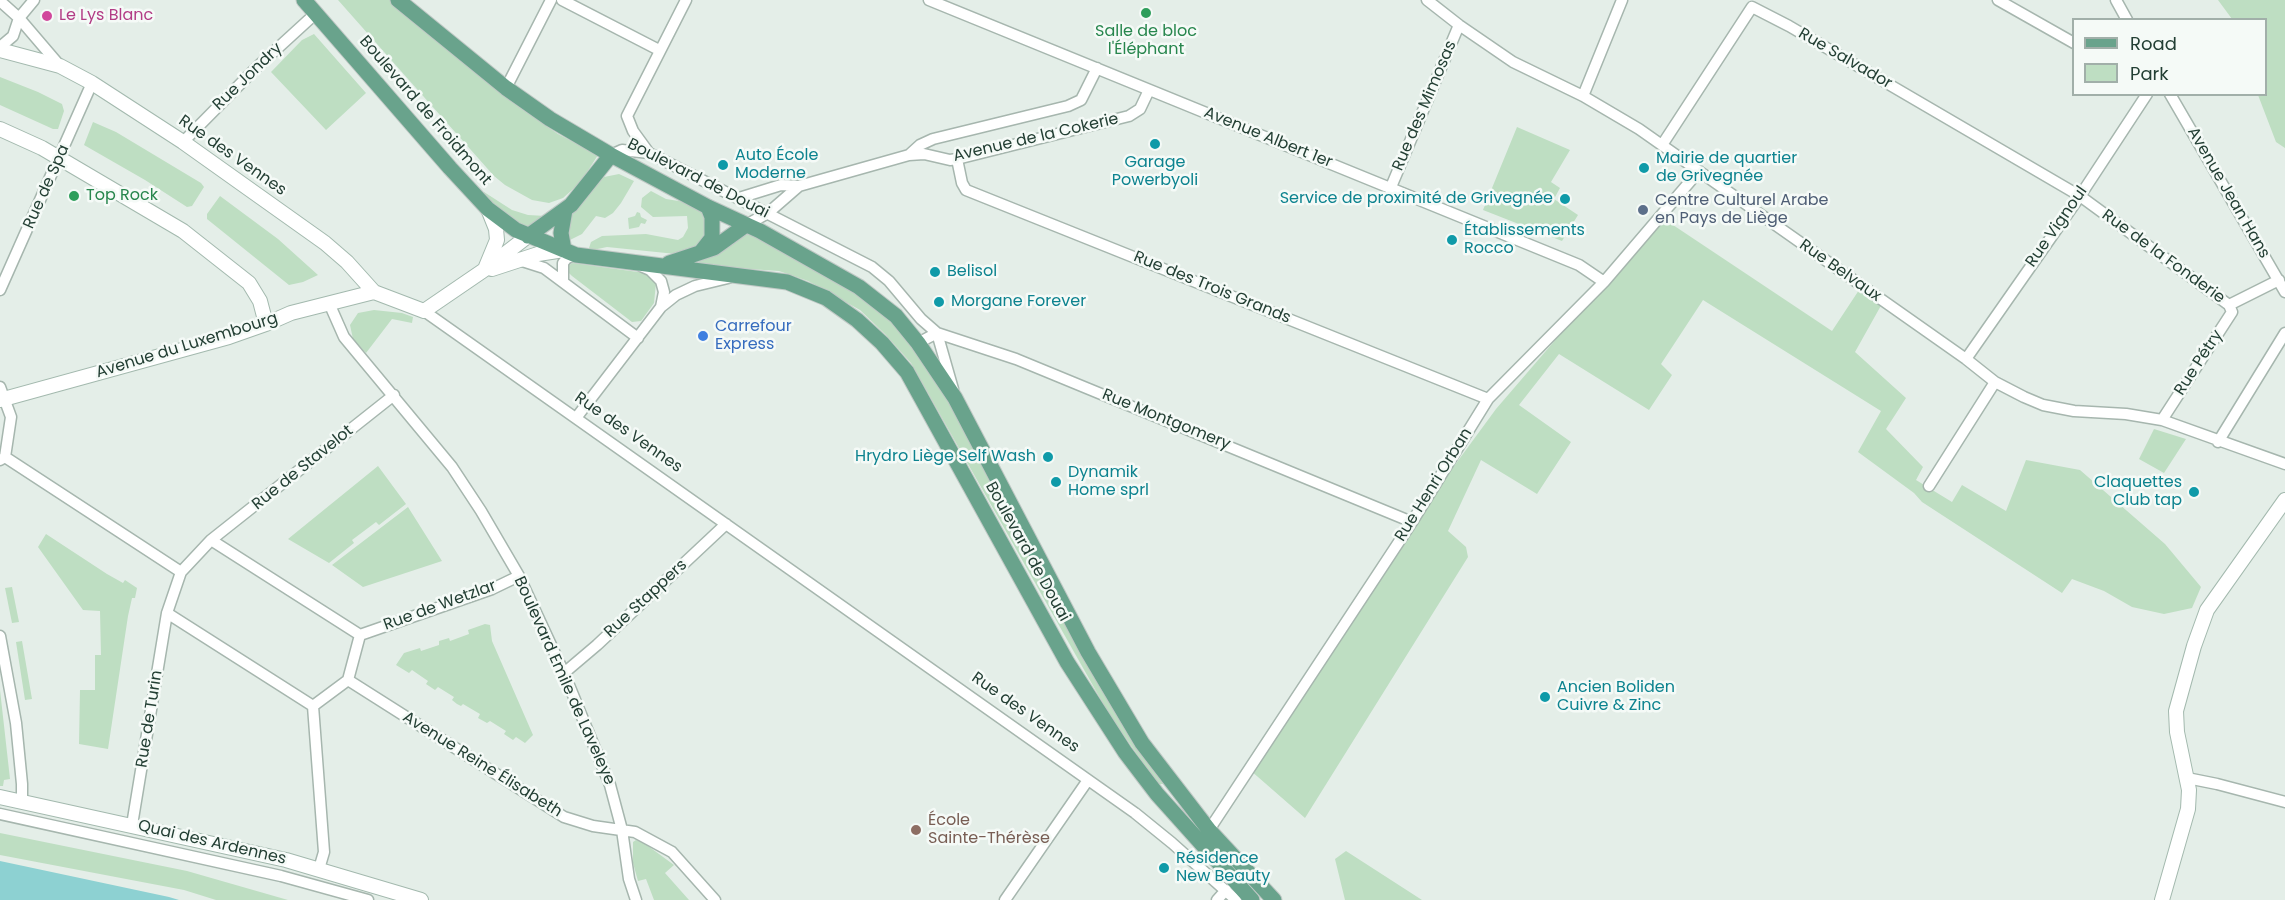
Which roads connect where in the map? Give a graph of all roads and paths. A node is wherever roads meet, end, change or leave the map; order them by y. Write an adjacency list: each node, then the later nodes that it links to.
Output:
1 (34, 0): 14 (street)
2 (304, 0): 13 (main road, Boulevard de Froidmont)
3 (398, 0): 23 (main road)
4 (551, 0): 23 (street)
5 (562, 0): 19 (street)
6 (686, 0): 19 (street)
7 (929, 0): 21 (street, Avenue Albert 1er)
8 (1427, 0): 16 (street, Rue Belvaux)
9 (1622, 0): 25 (street)
10 (1998, 0): 17 (street)
11 (2116, 0): 15 (street)
12 (0, 1): 14 (street, Rue des Vennes)
13 (315, 14): 29 (street, Rue Jondry); 42 (main road, Boulevard de Froidmont)
14 (19, 18): 18 (street); 20 (street, Rue des Vennes)
15 (2126, 18)
16 (1460, 25): 25 (street, Rue Belvaux); 38 (street, Rue des Mimosas)
17 (2072, 42)
18 (0, 49): 20 (street)
19 (659, 50): 31 (street)
20 (60, 66): 22 (street, Rue des Vennes)
21 (1097, 68): 24 (street, Avenue Albert 1er); 33 (street, Avenue de la Cokerie)
22 (92, 83): 29 (street, Rue des Vennes); 34 (street, Rue de Spa)
23 (506, 88): 32 (main road)
24 (1149, 90): 35 (street, Avenue de la Cokerie); 38 (street, Avenue Albert 1er)
25 (1583, 96): 30 (street, Rue Belvaux)
26 (2146, 96): 39 (street, Rue Vignoul)
27 (2171, 96): 54 (street, Avenue Jean Hans)
28 (0, 129): 34 (street)
29 (183, 142): 58 (street, Rue des Vennes)
30 (1662, 145): 36 (street, Rue Belvaux); 39 (street, Rue Salvador)
31 (649, 153): 32 (street); 40 (street, Boulevard de Douai)
32 (611, 155): 41 (main road, Boulevard de Douai); 43 (main road)
33 (909, 155): 35 (street, Avenue de la Cokerie); 37 (street, Avenue de la Cokerie)
34 (59, 158): 57 (street, Rue de Spa); 64 (street)
35 (957, 159): 74 (street, Rue des Trois Grands)
36 (1699, 171): 56 (street, Rue Henri Orban); 69 (street, Rue Belvaux)
37 (799, 186): 40 (street, Avenue de la Cokerie); 44 (street, Avenue de la Cokerie)
38 (1391, 187): 56 (street, Avenue Albert 1er)
39 (2080, 196): 61 (street, Rue de la Fonderie); 69 (street, Rue Vignoul)
40 (739, 198): 44 (street, Boulevard de Douai)
41 (708, 207): 45 (main road, Boulevard de Douai); 48 (main road)
42 (488, 209): 46 (main road, Boulevard de Froidmont); 52 (street)
43 (565, 210): 46 (main road); 47 (main road)
44 (768, 213): 45 (street, Avenue de la Cokerie); 65 (street, Boulevard de Douai)
45 (746, 225): 48 (main road); 68 (main road, Boulevard de Douai)
46 (528, 236): 47 (main road, Boulevard de Douai); 52 (street)
47 (570, 253): 49 (street); 50 (main road, Boulevard de Douai); 55 (street)
48 (699, 254): 51 (main road)
49 (519, 259): 52 (street); 55 (street)
50 (636, 264): 51 (main road, Boulevard de Douai); 62 (street)
51 (657, 266): 53 (main road, Boulevard de Douai)
52 (484, 270): 63 (street)
53 (739, 275): 62 (street, Boulevard de Douai); 111 (main road, Boulevard de Douai)
54 (2279, 280): 59 (street, Avenue Jean Hans); 61 (street, Rue de la Fonderie)
55 (563, 282): 67 (street)
56 (1604, 282): 74 (street, Rue Henri Orban)
57 (0, 291)
58 (374, 292): 60 (street, Avenue du Luxembourg); 63 (street, Rue des Vennes)
59 (2285, 292)
60 (329, 303): 64 (street, Avenue du Luxembourg); 72 (street, Boulevard Emile de Laveleye)
61 (2229, 305): 76 (street, Rue Pétry)
62 (661, 307): 67 (street, Boulevard de Douai)
63 (424, 311): 75 (street, Rue des Vennes)
64 (266, 324): 71 (street, Avenue du Luxembourg)
65 (937, 333): 68 (street); 73 (street, Boulevard de Douai); 82 (street, Rue Montgomery)
66 (2285, 333): 77 (street)
67 (638, 338): 75 (street, Boulevard de Douai)
68 (918, 343): 73 (main road, Boulevard de Douai)
69 (1966, 359): 70 (street, Rue Belvaux)
70 (1995, 382): 76 (street, Rue Belvaux); 80 (street)
71 (1, 395): 78 (street)
72 (394, 396): 84 (street, Rue de Stavelot); 86 (street, Boulevard Emile de Laveleye)
73 (955, 398): 101 (main road, Boulevard de Douai)
74 (1488, 399): 82 (street, Rue Henri Orban)
75 (576, 418): 83 (street, Rue des Vennes)
76 (2162, 420): 77 (street, Rue Belvaux)
77 (2218, 442): 79 (street, Rue Belvaux)
78 (3, 458): 85 (street)
79 (2285, 464)
80 (1929, 486)
81 (2285, 500): 93 (street)
82 (1412, 522): 101 (street, Rue Henri Orban)
83 (726, 524): 90 (street, Rue Stappers); 94 (street, Rue des Vennes)
84 (211, 540): 85 (street); 88 (street)
85 (181, 572): 87 (street)
86 (519, 576): 88 (street, Rue de Wetzlar); 90 (street, Boulevard Emile de Laveleye)
87 (167, 613): 92 (street); 99 (street, Rue de Turin)
88 (360, 635): 91 (street)
89 (0, 636): 96 (street)
90 (564, 673): 100 (street, Boulevard Emile de Laveleye)
91 (348, 681): 92 (street); 100 (street, Avenue Reine Élisabeth)
92 (313, 706): 102 (street)
93 (2187, 778): 97 (street); 113 (street)
94 (1088, 780): 103 (street, Rue des Vennes); 108 (street)
95 (0, 797): 96 (street, Quai des Ardennes)
96 (22, 801): 99 (street, Quai des Ardennes)
97 (2285, 802)
98 (0, 814): 104 (street, Quai des Ardennes)
99 (132, 825): 102 (street, Quai des Ardennes)
100 (622, 830): 106 (street, Boulevard Emile de Laveleye); 107 (street)
101 (1209, 830): 112 (main road)
102 (319, 869): 105 (street, Quai des Ardennes)
103 (1226, 890): 109 (street); 110 (street, Rue des Vennes)
104 (368, 900)
105 (421, 900)
106 (636, 900)
107 (715, 900)
108 (1005, 900)
109 (1216, 900)
110 (1236, 900)
111 (1252, 900)
112 (1274, 900)
113 (2162, 900)

